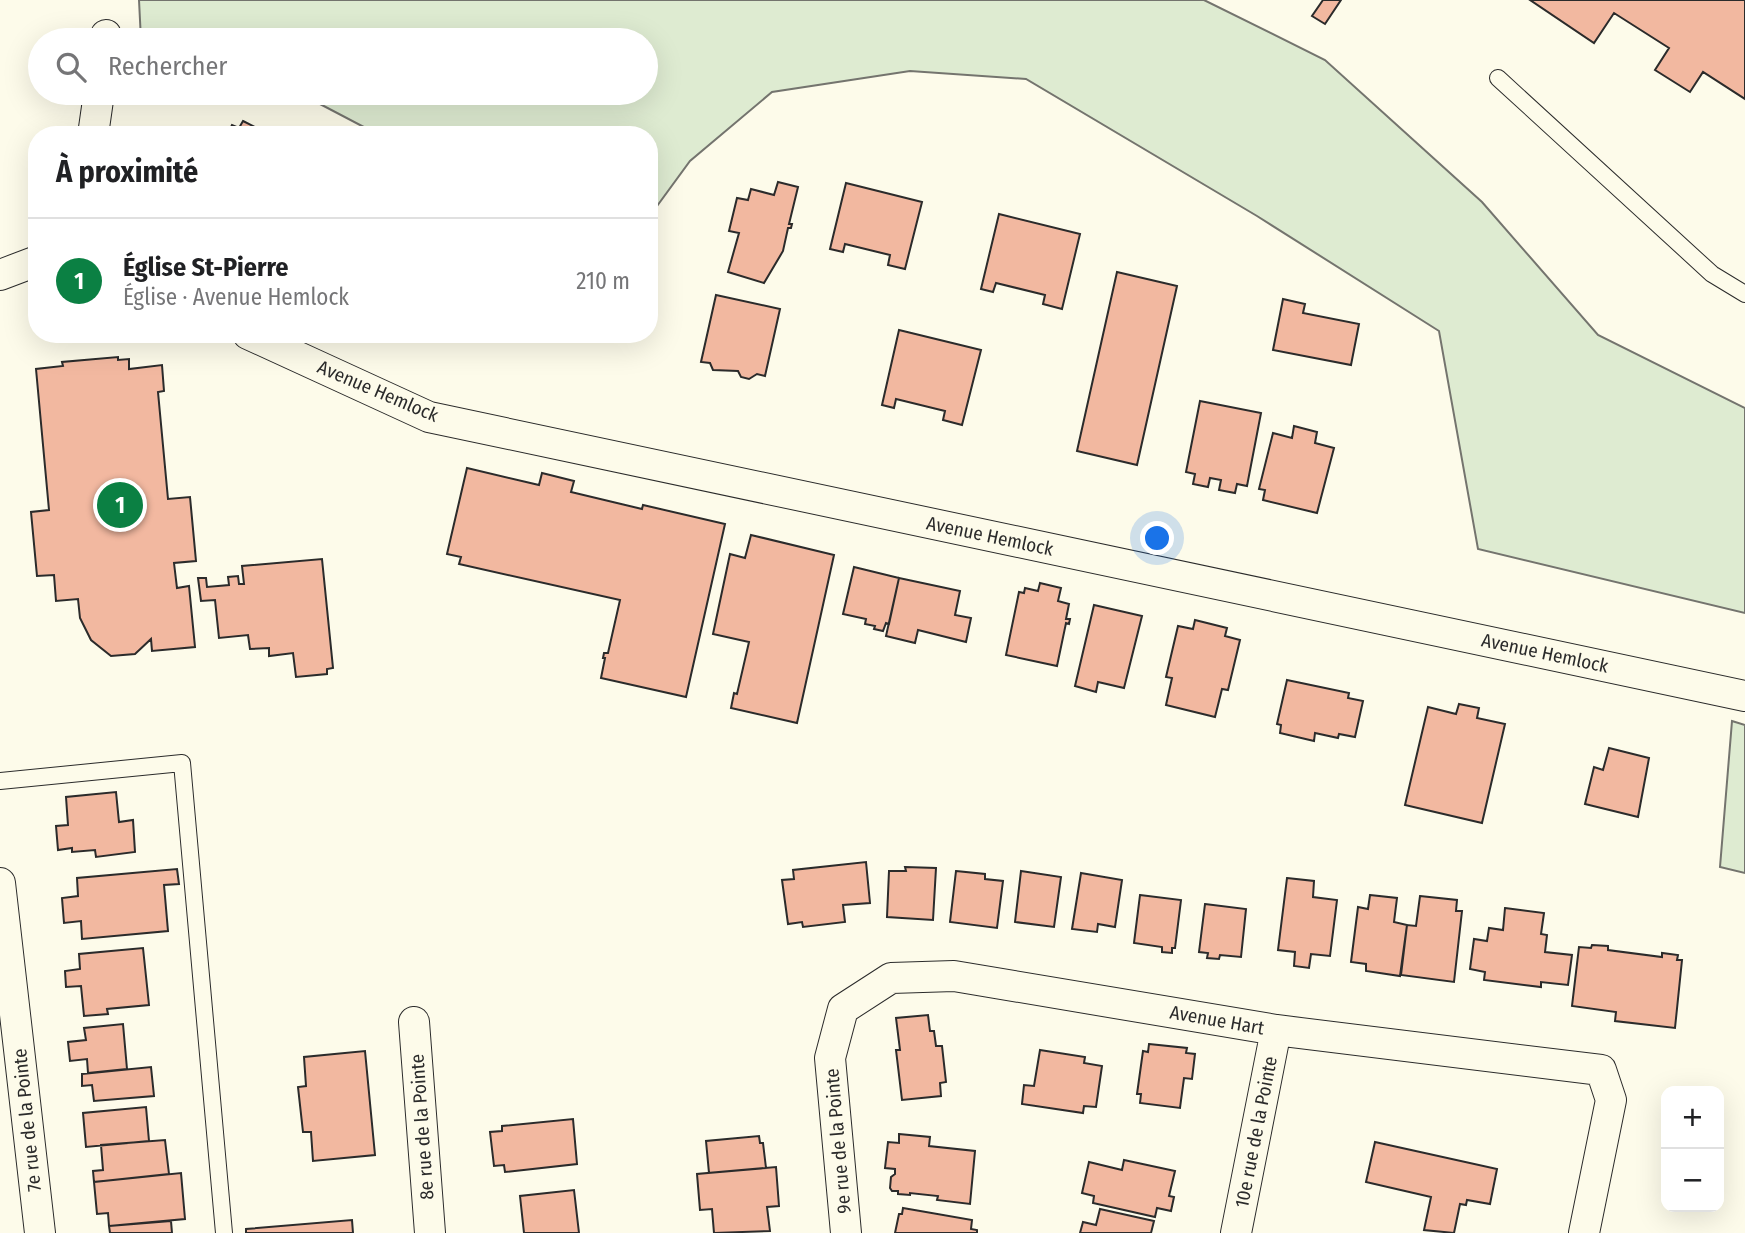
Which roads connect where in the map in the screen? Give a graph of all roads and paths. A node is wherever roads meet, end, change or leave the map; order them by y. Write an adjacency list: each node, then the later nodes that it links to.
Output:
1 (1498, 78): 6 (lane)
2 (97, 105): 3 (street)
3 (94, 126)
4 (28, 262): 5 (street)
5 (0, 275)
6 (1745, 293)
7 (268, 343): 8 (street, Avenue Hemlock)
8 (1745, 696)
9 (0, 781): 15 (lane)
10 (0, 883): 14 (street, 7e rue de la Pointe)
11 (843, 1009): 13 (street, Avenue Hart); 17 (street, 9e rue de la Pointe)
12 (414, 1022): 16 (street, 8e rue de la Pointe)
13 (1276, 1030): 18 (street, 10e rue de la Pointe); 19 (street, Avenue Hart)
14 (40, 1233)
15 (224, 1233)
16 (430, 1233)
17 (846, 1233)
18 (1236, 1233)
19 (1584, 1233)

